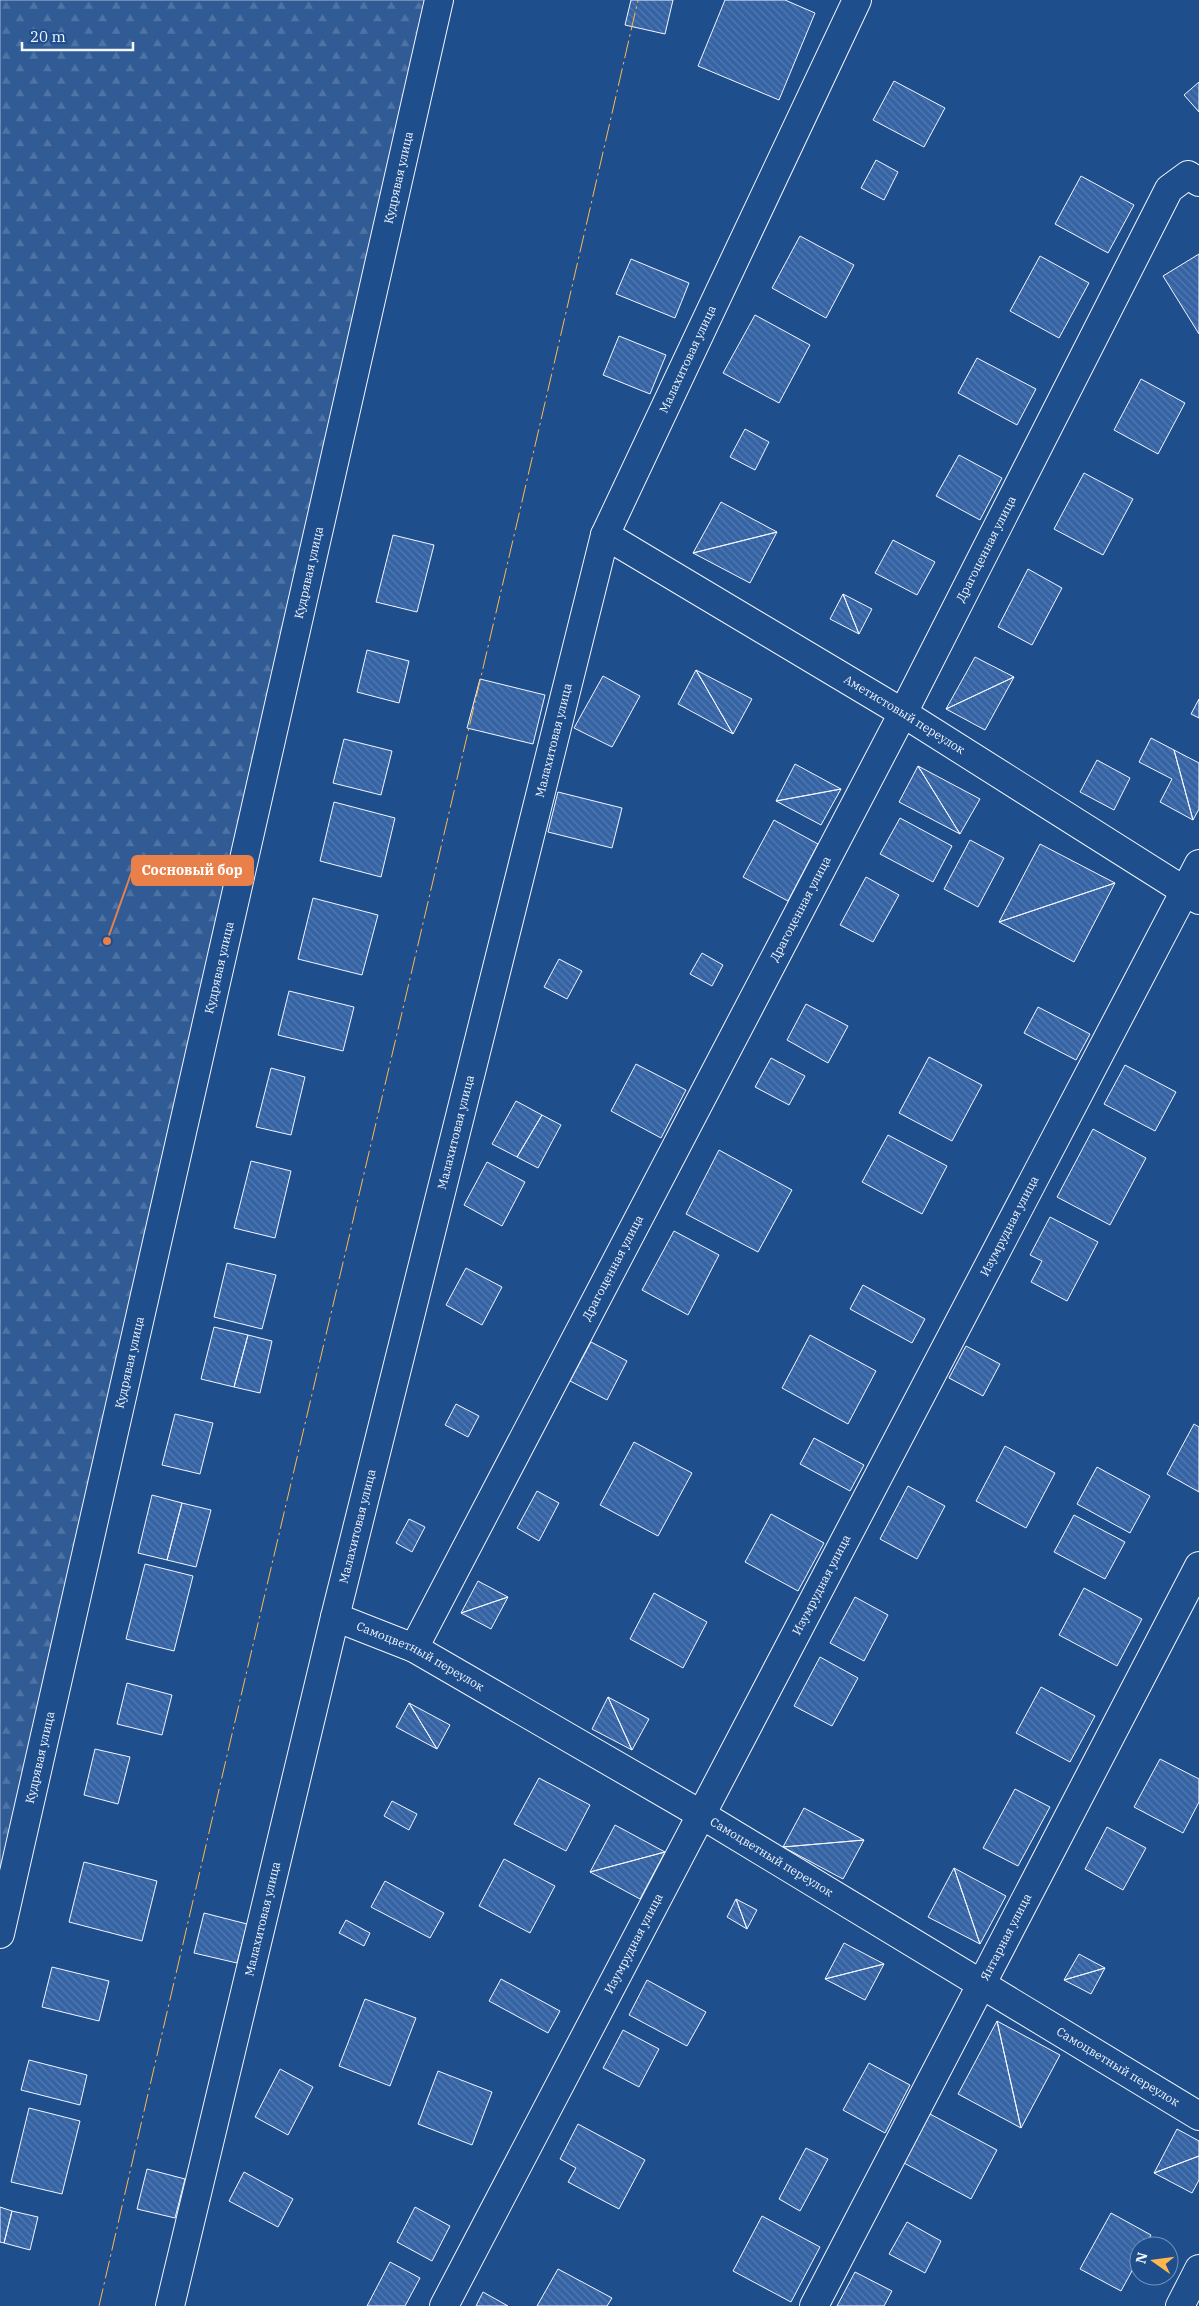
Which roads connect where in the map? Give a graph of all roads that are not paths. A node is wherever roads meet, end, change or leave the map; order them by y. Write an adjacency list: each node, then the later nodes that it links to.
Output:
1 (440, 0): 12 (street, Кудрявая улица)
2 (857, 0): 4 (street, Малахитовая улица)
3 (1194, 179): 5 (street, Драгоценная улица)
4 (605, 535): 5 (street, Аметистовый переулок); 9 (street, Малахитовая улица)
5 (904, 713): 7 (street, Аметистовый переулок); 10 (street, Драгоценная улица)
6 (1199, 864): 7 (street, Изумрудная улица)
7 (1192, 896): 11 (street, Изумрудная улица)
8 (1199, 1566): 13 (street, Янтарная улица)
9 (335, 1617): 10 (street, Самоцветный переулок); 16 (street, Малахитовая улица)
10 (414, 1648): 11 (street, Самоцветный переулок)
11 (702, 1815): 13 (street, Самоцветный переулок); 17 (street, Изумрудная улица)
12 (0, 1934)
13 (982, 1984): 14 (street, Самоцветный переулок); 18 (street, Янтарная улица)
14 (1199, 2116)
15 (1199, 2269): 19 (street)
16 (170, 2306)
17 (444, 2306)
18 (814, 2306)
19 (1180, 2306)

